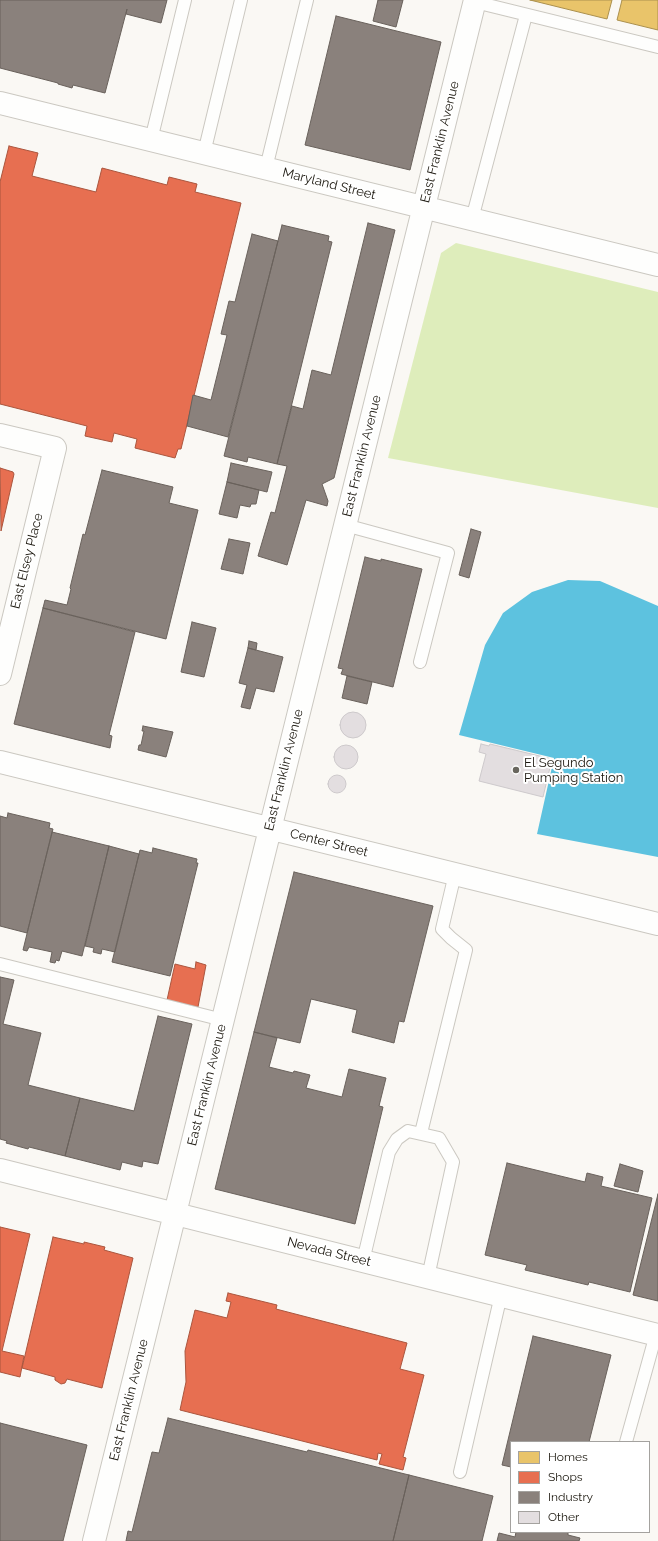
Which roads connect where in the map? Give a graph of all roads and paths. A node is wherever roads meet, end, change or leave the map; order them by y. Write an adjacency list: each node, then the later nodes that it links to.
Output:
1 (185, 0): 8 (lane)
2 (241, 0): 9 (lane)
3 (307, 0): 10 (lane)
4 (472, 1): 5 (lane); 11 (street, East Franklin Avenue)
5 (526, 15): 6 (lane); 12 (lane)
6 (658, 47)
7 (0, 103): 8 (street, Maryland Street)
8 (151, 140): 9 (street, Maryland Street)
9 (204, 153): 10 (street, Maryland Street)
10 (266, 168): 11 (street, Maryland Street)
11 (424, 207): 12 (street, Maryland Street); 15 (street, East Franklin Avenue)
12 (472, 219): 13 (street, Maryland Street)
13 (658, 265)
14 (0, 435): 17 (street, East Elsey Place)
15 (345, 525): 16 (lane); 19 (street, East Franklin Avenue)
16 (420, 662)
17 (0, 674)
18 (0, 762): 19 (street, Center Street)
19 (270, 828): 20 (street, Center Street); 23 (street, East Franklin Avenue)
20 (455, 874): 21 (street, Center Street); 24 (lane)
21 (658, 924)
22 (0, 964): 23 (lane)
23 (223, 1020): 26 (street, East Franklin Avenue)
24 (421, 1134): 27 (lane); 28 (lane)
25 (0, 1170): 26 (street, Nevada Street)
26 (175, 1214): 27 (street, Nevada Street); 33 (street, East Franklin Avenue)
27 (363, 1261): 28 (street, Nevada Street)
28 (428, 1277): 29 (street, Nevada Street)
29 (501, 1296): 30 (street, Nevada Street); 32 (lane)
30 (657, 1334): 31 (lane)
31 (626, 1441)
32 (460, 1472)
33 (94, 1541)

